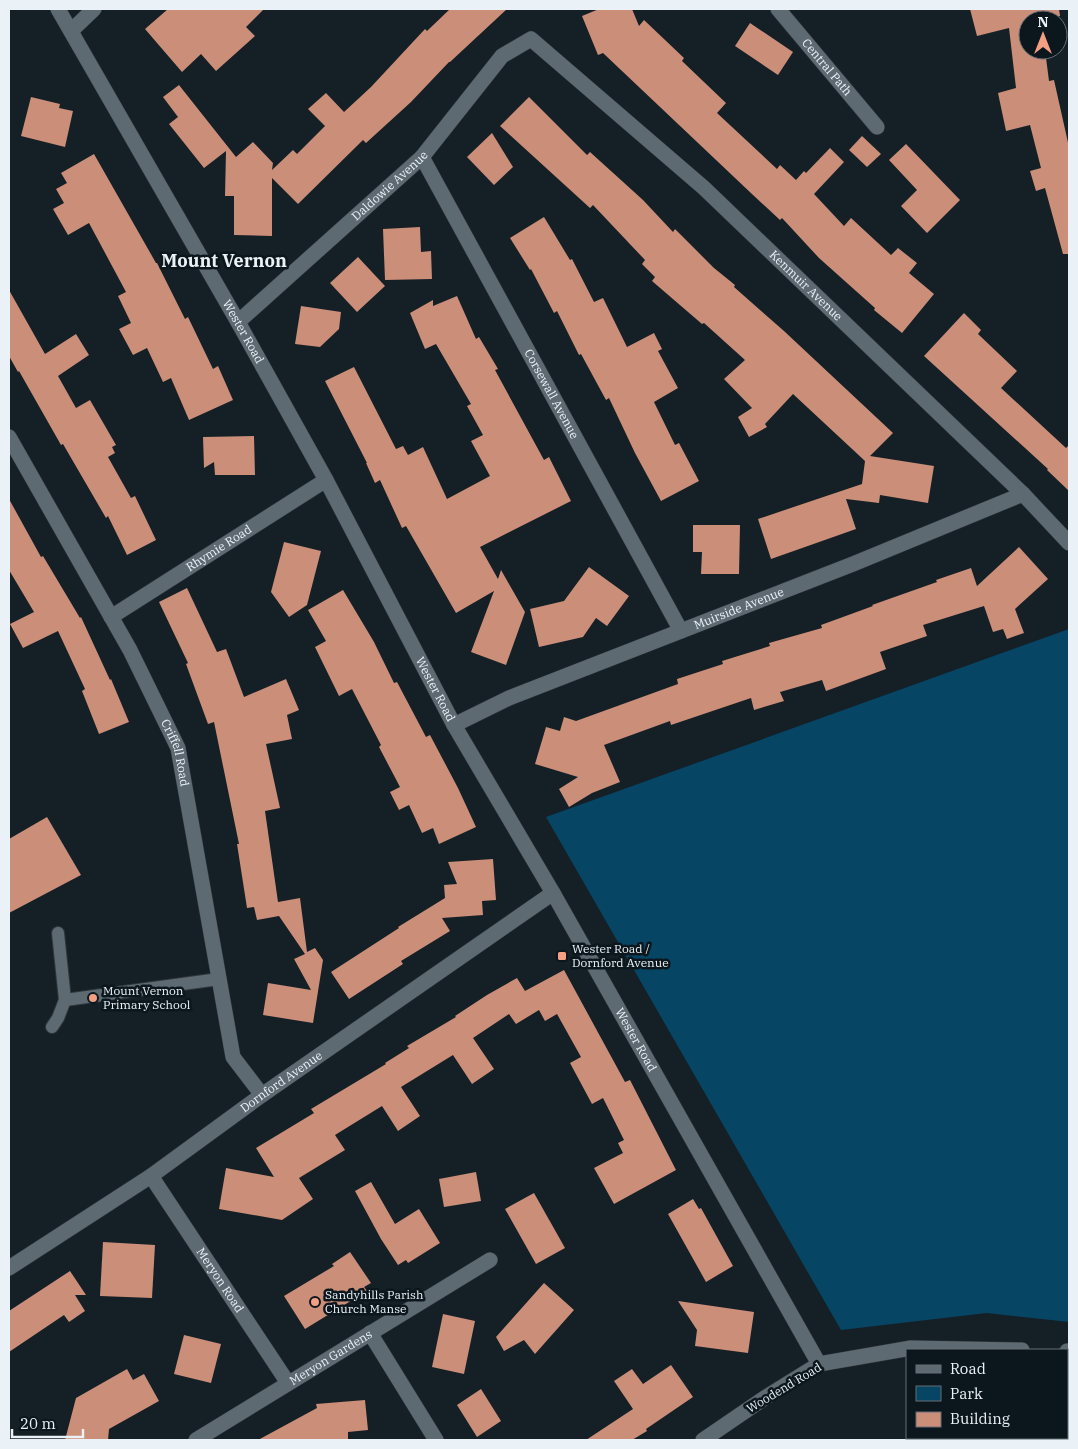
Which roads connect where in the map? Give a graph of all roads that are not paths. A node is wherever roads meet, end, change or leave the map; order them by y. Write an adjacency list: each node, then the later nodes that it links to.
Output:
1 (58, 9): 4 (street, Wester Road)
2 (94, 9): 4 (street)
3 (778, 9): 6 (street, Central Path)
4 (71, 31): 8 (street, Wester Road)
5 (531, 39): 7 (street, Daldowie Avenue); 11 (street, Kenmuir Avenue)
6 (877, 127)
7 (422, 157): 8 (street, Daldowie Avenue); 14 (street, Corsewall Avenue)
8 (238, 322): 10 (street, Wester Road)
9 (9, 437): 13 (street, Criffell Road)
10 (326, 480): 13 (street, Rhymie Road); 15 (street, Wester Road)
11 (1023, 494): 12 (street, Kenmuir Avenue); 14 (street, Muirside Avenue)
12 (1069, 543)
13 (111, 617): 18 (street, Criffell Road)
14 (681, 631): 15 (street, Muirside Avenue)
15 (454, 725): 16 (street, Wester Road)
16 (553, 893): 21 (street, Dornford Avenue); 27 (street, Wester Road)
17 (58, 933): 19 (lane)
18 (219, 979): 19 (lane); 21 (street, Criffell Road)
19 (65, 1000): 20 (lane)
20 (52, 1027)
21 (262, 1095): 22 (street, Dornford Avenue)
22 (151, 1176): 24 (street, Dornford Avenue); 28 (street, Meryon Road)
23 (490, 1260): 25 (street, Meryon Gardens)
24 (9, 1268)
25 (370, 1333): 28 (street, Meryon Gardens); 30 (street)
26 (966, 1349): 27 (street, Woodend Road)
27 (819, 1364): 31 (street, Woodend Road)
28 (288, 1384): 29 (street, Meryon Gardens)
29 (196, 1440)
30 (436, 1440)
31 (703, 1440)

